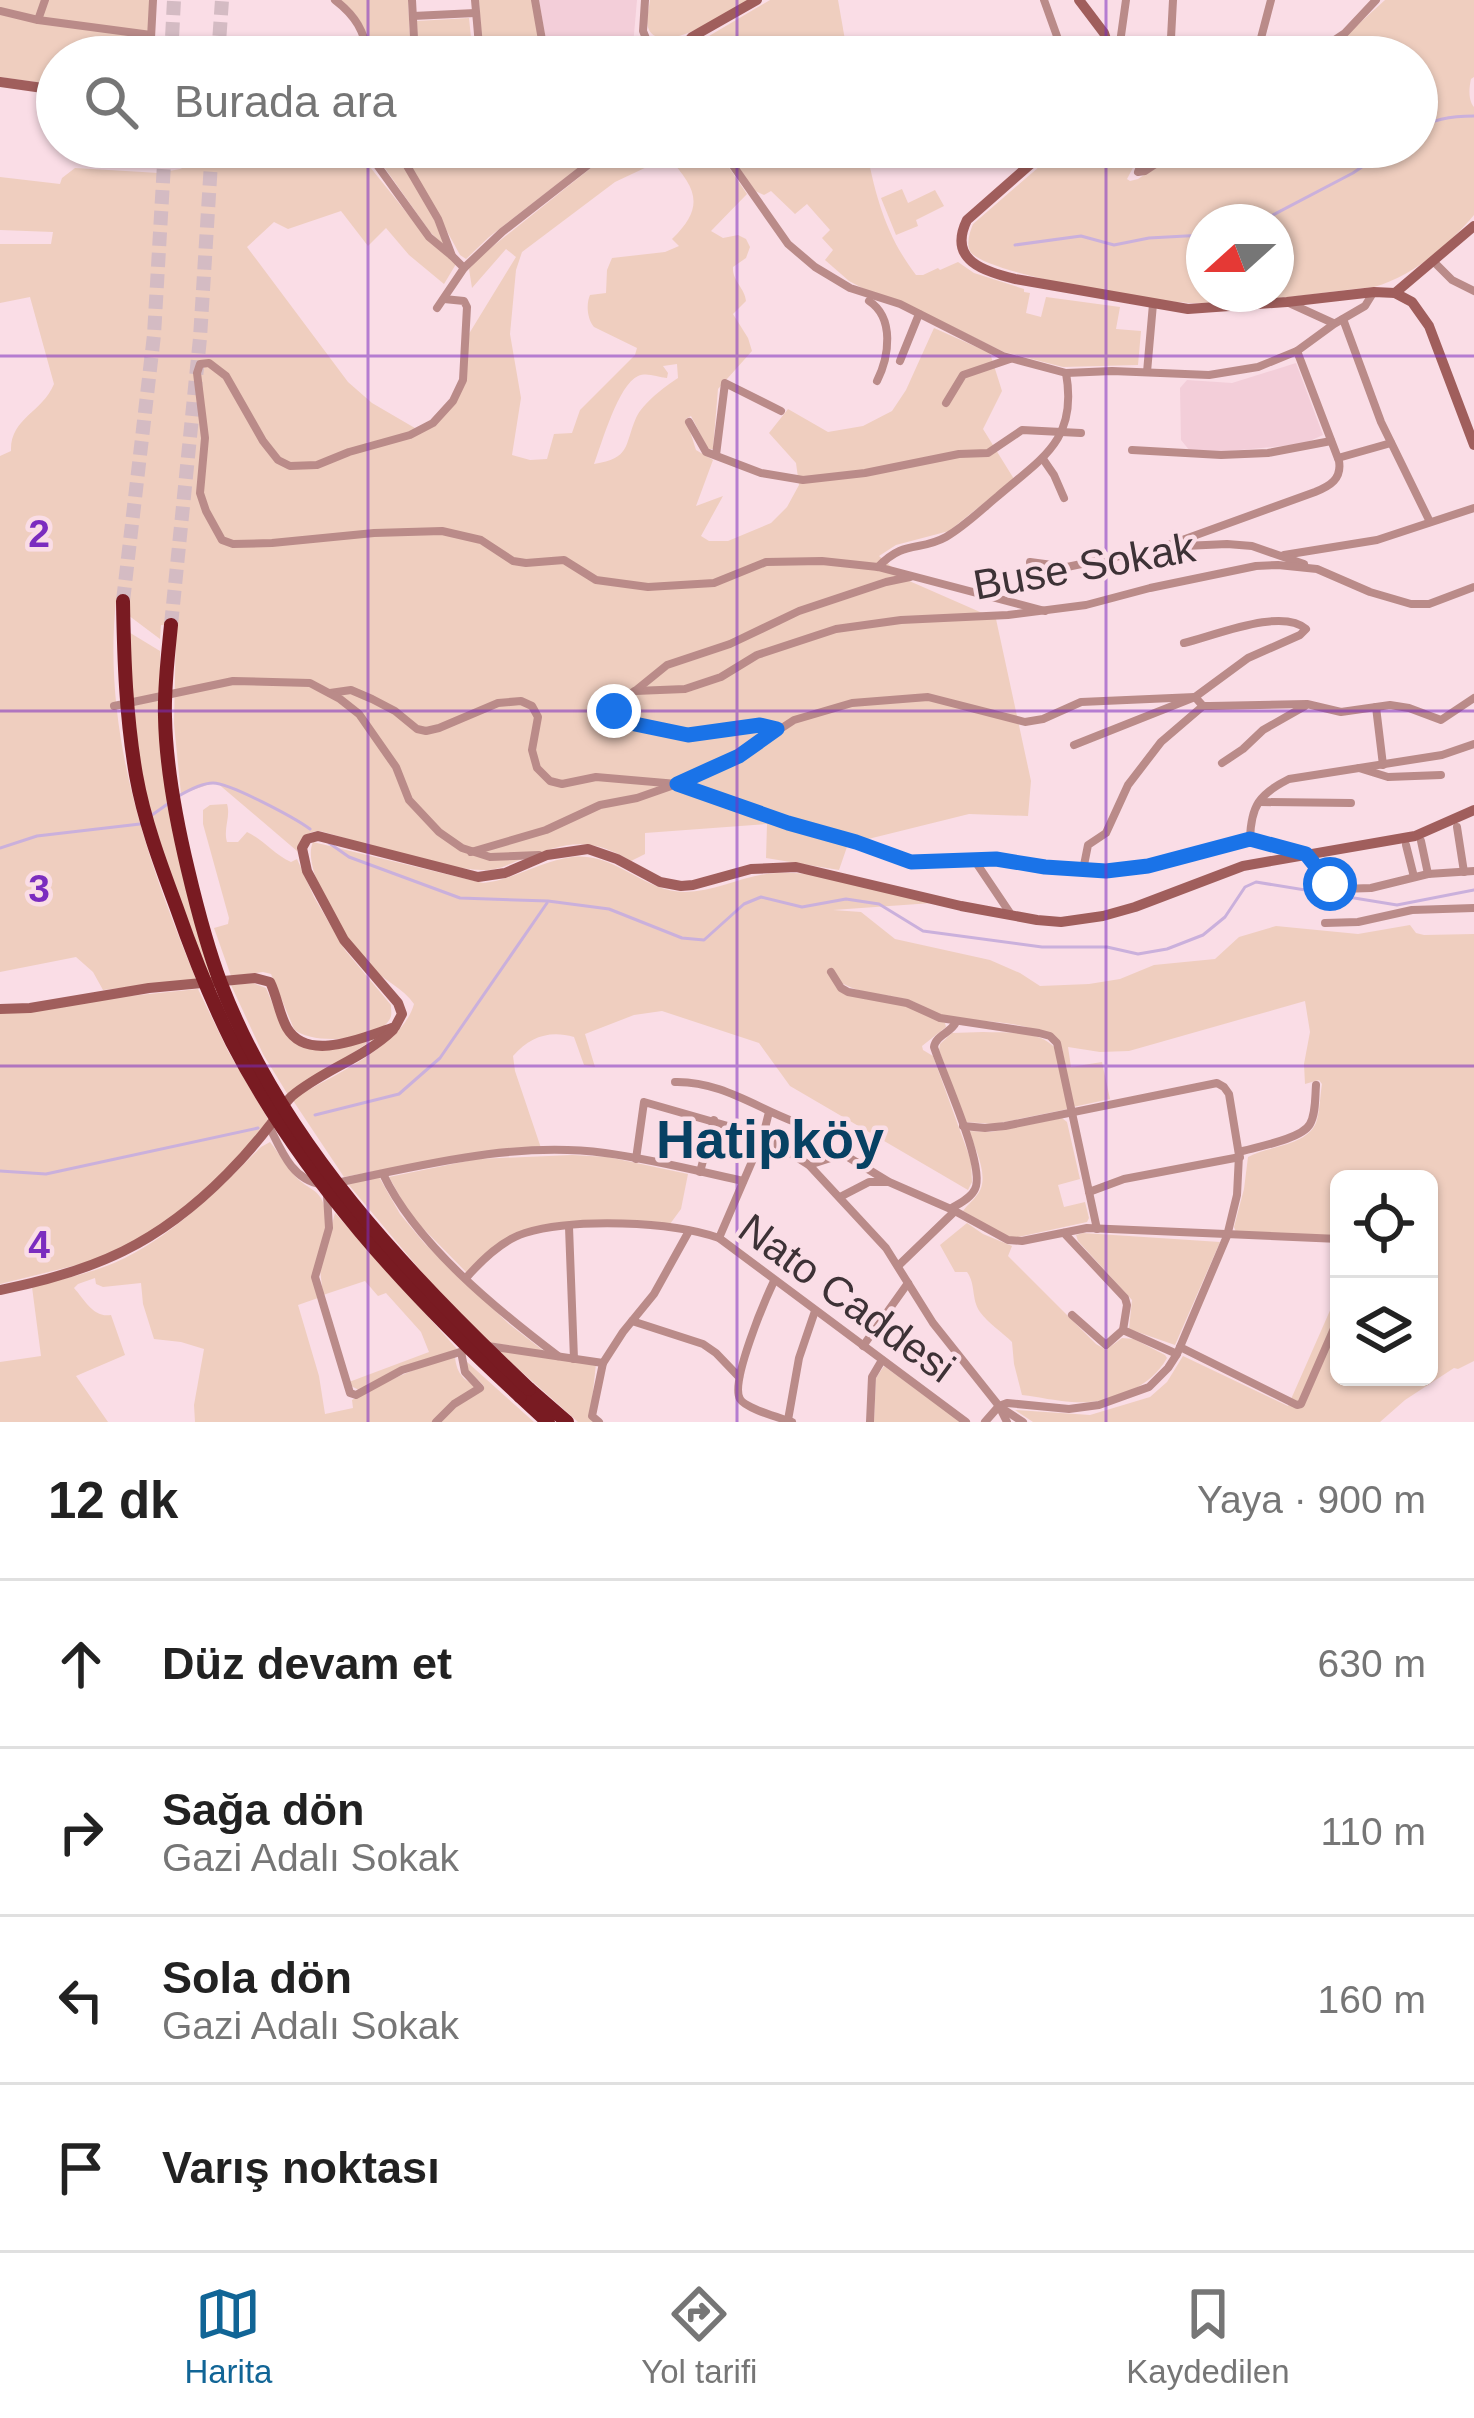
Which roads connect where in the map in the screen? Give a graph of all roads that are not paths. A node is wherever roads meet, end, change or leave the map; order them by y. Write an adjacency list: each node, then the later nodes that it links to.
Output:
1 (45, 0): 18 (street)
2 (153, 0): 19 (street)
3 (335, 0): 20 (street)
4 (412, 0): 17 (street)
5 (475, 0): 16 (street)
6 (536, 0): 23 (street)
7 (645, 0): 24 (street)
8 (758, 0): 25 (street)
9 (1044, 0): 26 (street)
10 (1079, 0): 27 (street)
11 (1126, 0): 28 (street)
12 (1172, 0): 29 (street)
13 (1271, 0): 30 (street)
14 (1374, 1): 31 (street)
15 (0, 11): 18 (street)
16 (475, 13): 17 (street); 22 (street)
17 (413, 16): 21 (street)
18 (38, 20): 19 (street)
19 (151, 34)
20 (364, 36)
21 (414, 36)
22 (478, 36)
23 (542, 36)
24 (645, 36)
25 (694, 36)
26 (1057, 36)
27 (1105, 36)
28 (1122, 36)
29 (1170, 36)
30 (1262, 36)
31 (1340, 36)
32 (0, 82): 33 (street)
33 (36, 87)
34 (379, 168): 40 (street)
35 (408, 168): 40 (street)
36 (584, 168): 42 (street)
37 (735, 168): 46 (street)
38 (1026, 168): 49 (street)
39 (1474, 226): 41 (street)
40 (452, 256): 42 (street)
41 (1434, 262): 44 (street); 45 (street)
42 (464, 268): 47 (street)
43 (1374, 292): 45 (street); 48 (street); 55 (street)
44 (1474, 292)
45 (1395, 293): 69 (street)
46 (868, 298): 53 (street); 54 (street); 61 (street)
47 (444, 299): 51 (street); 80 (street)
48 (1294, 301)
49 (1153, 304): 52 (street); 59 (street)
50 (1294, 305): 55 (street)
51 (437, 308)
52 (1186, 309)
53 (919, 314): 57 (street); 58 (street)
54 (874, 315)
55 (1339, 321): 56 (street); 68 (street)
56 (1297, 351): 59 (street); 67 (street)
57 (1010, 358): 60 (street); 62 (street)
58 (900, 361)
59 (1147, 372): 60 (street)
60 (1066, 373): 65 (street)
61 (877, 381)
62 (946, 403)
63 (782, 411): 71 (street)
64 (689, 422): 71 (street)
65 (1060, 432): 66 (street); 71 (street); 73 (street)
66 (1081, 434)
67 (1331, 441): 70 (street); 72 (street)
68 (1391, 442): 72 (street); 76 (street)
69 (1474, 445)
70 (1132, 450)
71 (716, 455)
72 (1338, 458): 77 (street)
73 (1043, 459): 74 (street); 80 (street)
74 (1064, 498)
75 (1474, 508): 76 (street)
76 (1430, 521): 78 (street)
77 (1162, 547): 78 (street); 79 (street)
78 (1282, 555): 81 (street)
79 (1030, 562)
80 (878, 567): 82 (street)
81 (1317, 569): 83 (street, Buse Sokak); 85 (street, Buse Sokak)
82 (914, 577): 85 (street); 88 (street)
83 (1474, 587)
84 (123, 601): 171 (highway, bridge)
85 (1045, 610): 88 (street, Buse Sokak)
86 (170, 626): 171 (highway, bridge)
87 (1184, 643): 90 (street)
88 (634, 691): 96 (street)
89 (330, 693): 93 (street); 103 (street); 111 (street)
90 (1195, 697): 94 (street); 96 (street); 98 (street)
91 (1474, 698): 95 (street)
92 (1309, 704): 94 (street); 95 (street); 99 (street)
93 (114, 706)
94 (1203, 706): 115 (street)
95 (1376, 706): 100 (street)
96 (777, 729): 103 (street)
97 (1474, 744): 100 (street)
98 (1074, 745)
99 (1222, 763)
100 (1383, 765): 101 (street)
101 (1358, 767): 102 (street); 104 (street)
102 (1441, 775)
103 (677, 784): 111 (street); 114 (street)
104 (1258, 802): 105 (street); 108 (street)
105 (1351, 803)
106 (1474, 810): 112 (street)
107 (1456, 827): 116 (street)
108 (1250, 839): 112 (street); 115 (street)
109 (1421, 841): 117 (street)
110 (1406, 845): 118 (street)
111 (471, 852): 113 (street)
112 (1306, 854): 118 (street); 120 (street)
113 (547, 855): 120 (street); 125 (street)
114 (974, 860): 115 (street); 120 (street)
115 (1083, 871)
116 (1469, 871): 117 (street)
117 (1428, 874): 118 (street)
118 (1414, 878)
119 (1474, 908): 121 (street)
120 (1011, 915)
121 (1325, 923)
122 (831, 972): 124 (street)
123 (0, 1009): 125 (street)
124 (956, 1022): 129 (street); 133 (street)
125 (395, 1027): 132 (street)
126 (675, 1082): 128 (street)
127 (1316, 1085): 135 (street)
128 (769, 1112): 131 (street); 134 (street)
129 (1071, 1112): 133 (street); 135 (street); 143 (street)
130 (714, 1120): 134 (street); 136 (street); 138 (street)
131 (796, 1122)
132 (269, 1126): 142 (street); 157 (street)
133 (963, 1126): 145 (street)
134 (764, 1136): 137 (street); 140 (street)
135 (1239, 1155): 143 (street); 150 (street)
136 (636, 1159): 138 (street); 139 (street)
137 (809, 1165): 141 (street); 144 (street)
138 (700, 1172): 140 (street)
139 (382, 1174): 142 (street); 154 (street)
140 (743, 1181): 151 (street)
141 (889, 1182): 144 (street); 145 (street)
142 (325, 1184): 165 (street)
143 (1089, 1192): 147 (street)
144 (840, 1197): 153 (street)
145 (953, 1210): 149 (street); 153 (street)
146 (569, 1227): 148 (street, Nato Caddesi); 154 (street, Nato Caddesi); 167 (street)
147 (1097, 1229): 149 (street); 150 (street)
148 (689, 1231): 151 (street, Nato Caddesi); 160 (street)
149 (1064, 1233): 161 (street)
150 (1227, 1236): 152 (street); 164 (street)
151 (719, 1238): 155 (street, Nato Caddesi)
152 (1330, 1239)
153 (898, 1266): 156 (street)
154 (466, 1278): 166 (street)
155 (774, 1281): 158 (street, Nato Caddesi); 170 (street)
156 (908, 1283): 163 (street); 172 (street)
157 (0, 1289)
158 (815, 1311): 163 (street, Nato Caddesi); 173 (street)
159 (1072, 1315): 161 (street)
160 (632, 1321): 169 (street); 170 (street)
161 (1123, 1330): 164 (street)
162 (1330, 1338): 164 (street)
163 (863, 1346): 168 (street, Nato Caddesi)
164 (1179, 1350): 172 (street)
165 (461, 1352): 166 (street); 174 (street)
166 (559, 1357): 167 (street)
167 (574, 1359): 169 (street)
168 (882, 1360): 178 (street); 179 (street, Nato Caddesi)
169 (603, 1363): 177 (street)
170 (740, 1378): 173 (street)
171 (524, 1392): 175 (highway); 176 (highway)
172 (999, 1406): 180 (street); 181 (street); 182 (street)
173 (790, 1421)
174 (436, 1422)
175 (548, 1422)
176 (566, 1422)
177 (599, 1422)
178 (870, 1422)
179 (966, 1422)
180 (985, 1422)
181 (1007, 1422)
182 (1023, 1422)

